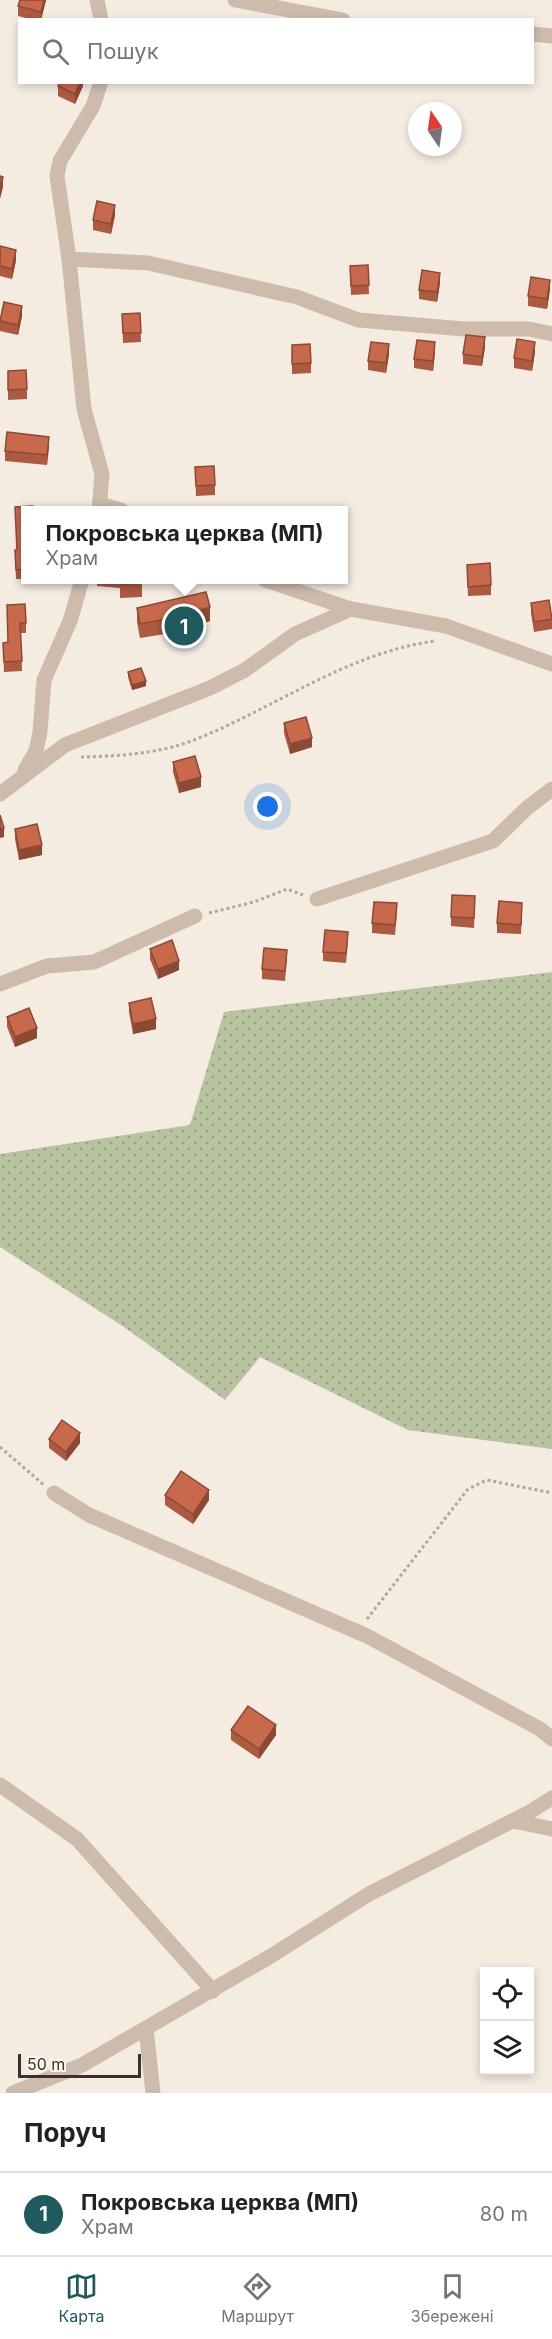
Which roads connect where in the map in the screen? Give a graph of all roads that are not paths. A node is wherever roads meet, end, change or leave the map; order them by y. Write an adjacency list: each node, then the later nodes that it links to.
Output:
1 (97, 0): 3 (street)
2 (235, 0): 4 (street)
3 (101, 18)
4 (332, 18)
5 (534, 34): 6 (street)
6 (552, 36)
7 (100, 84): 8 (street)
8 (69, 259): 9 (street); 10 (street)
9 (552, 334)
10 (100, 506)
11 (81, 584): 15 (street)
12 (279, 584): 13 (street)
13 (351, 609): 14 (street); 15 (street)
14 (552, 664)
15 (22, 776): 17 (street)
16 (552, 789): 18 (street)
17 (0, 794)
18 (317, 899)
19 (195, 916): 20 (street)
20 (0, 984)
21 (54, 1493): 22 (street)
22 (552, 1739)
23 (0, 1785): 27 (street)
24 (551, 1802): 25 (street)
25 (513, 1821): 26 (street); 27 (street)
26 (552, 1829)
27 (213, 1991): 28 (street)
28 (146, 2029): 29 (street); 30 (street)
29 (13, 2093)
30 (153, 2093)

